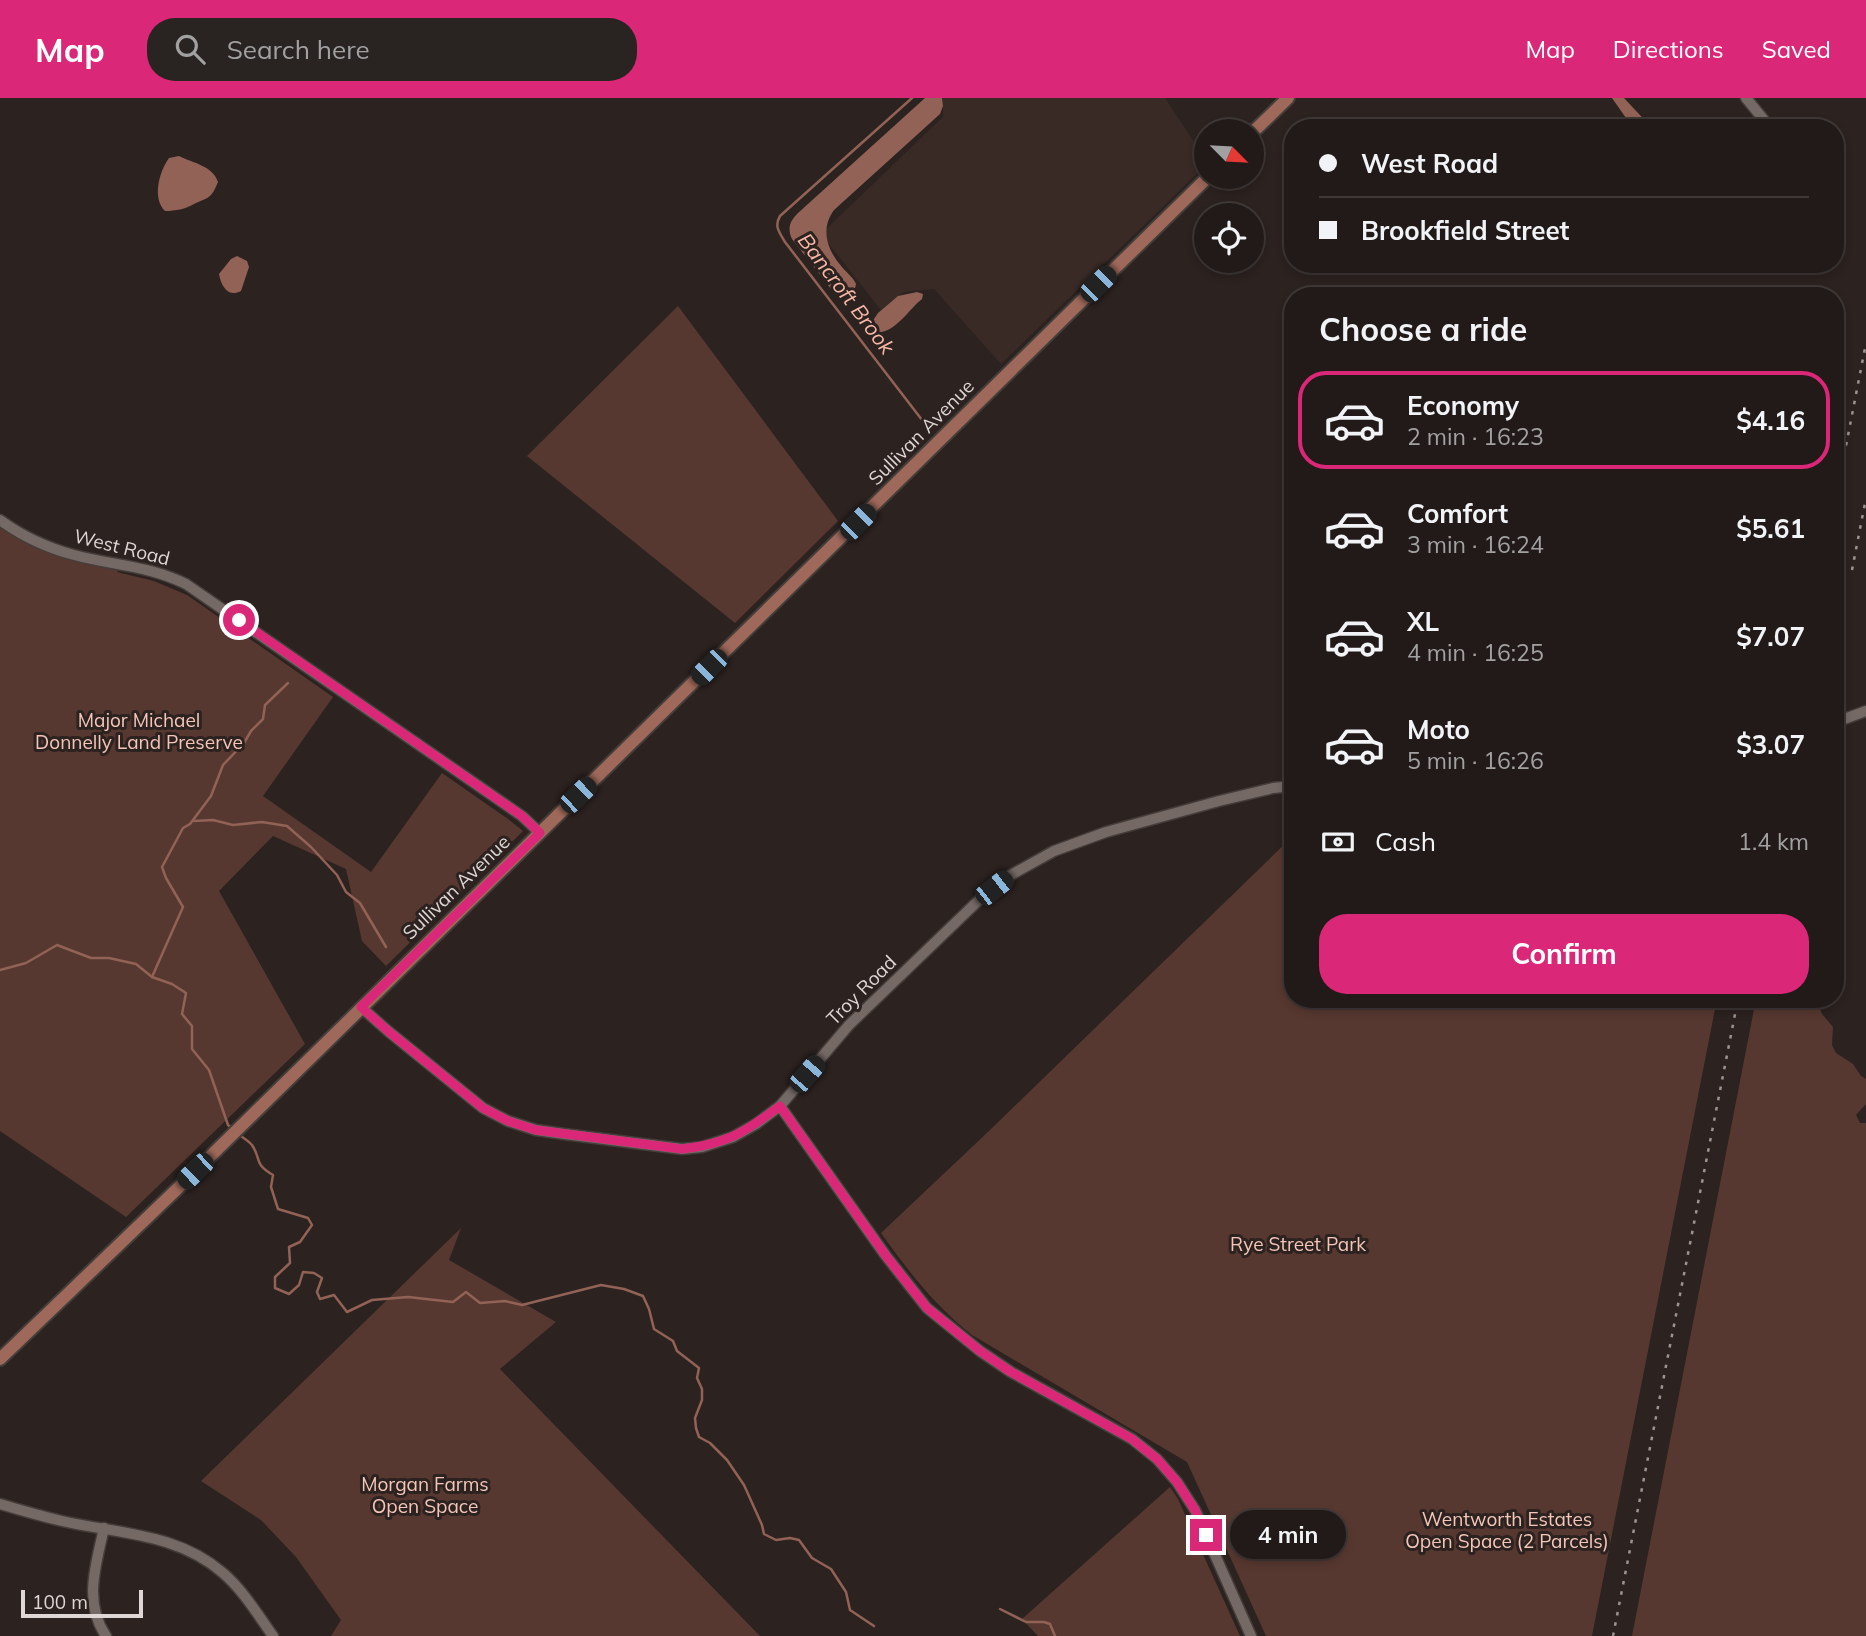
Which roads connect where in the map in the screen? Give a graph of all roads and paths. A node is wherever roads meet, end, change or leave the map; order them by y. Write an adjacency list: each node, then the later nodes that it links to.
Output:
1 (1288, 98): 4 (main road)
2 (1746, 98): 3 (street)
3 (1763, 119)
4 (1264, 121)
5 (1196, 189): 10 (main road, Sullivan Avenue)
6 (0, 520): 10 (street, West Road)
7 (1866, 711): 8 (street)
8 (1844, 719)
9 (1284, 787): 12 (street, Troy Road)
10 (540, 833): 11 (main road, Sullivan Avenue)
11 (361, 1007): 12 (street, Troy Road); 13 (main road, Sullivan Avenue)
12 (780, 1106): 18 (street)
13 (0, 1359)
14 (0, 1504): 15 (street)
15 (104, 1528): 16 (street); 17 (street)
16 (106, 1636)
17 (273, 1636)
18 (1251, 1636)

